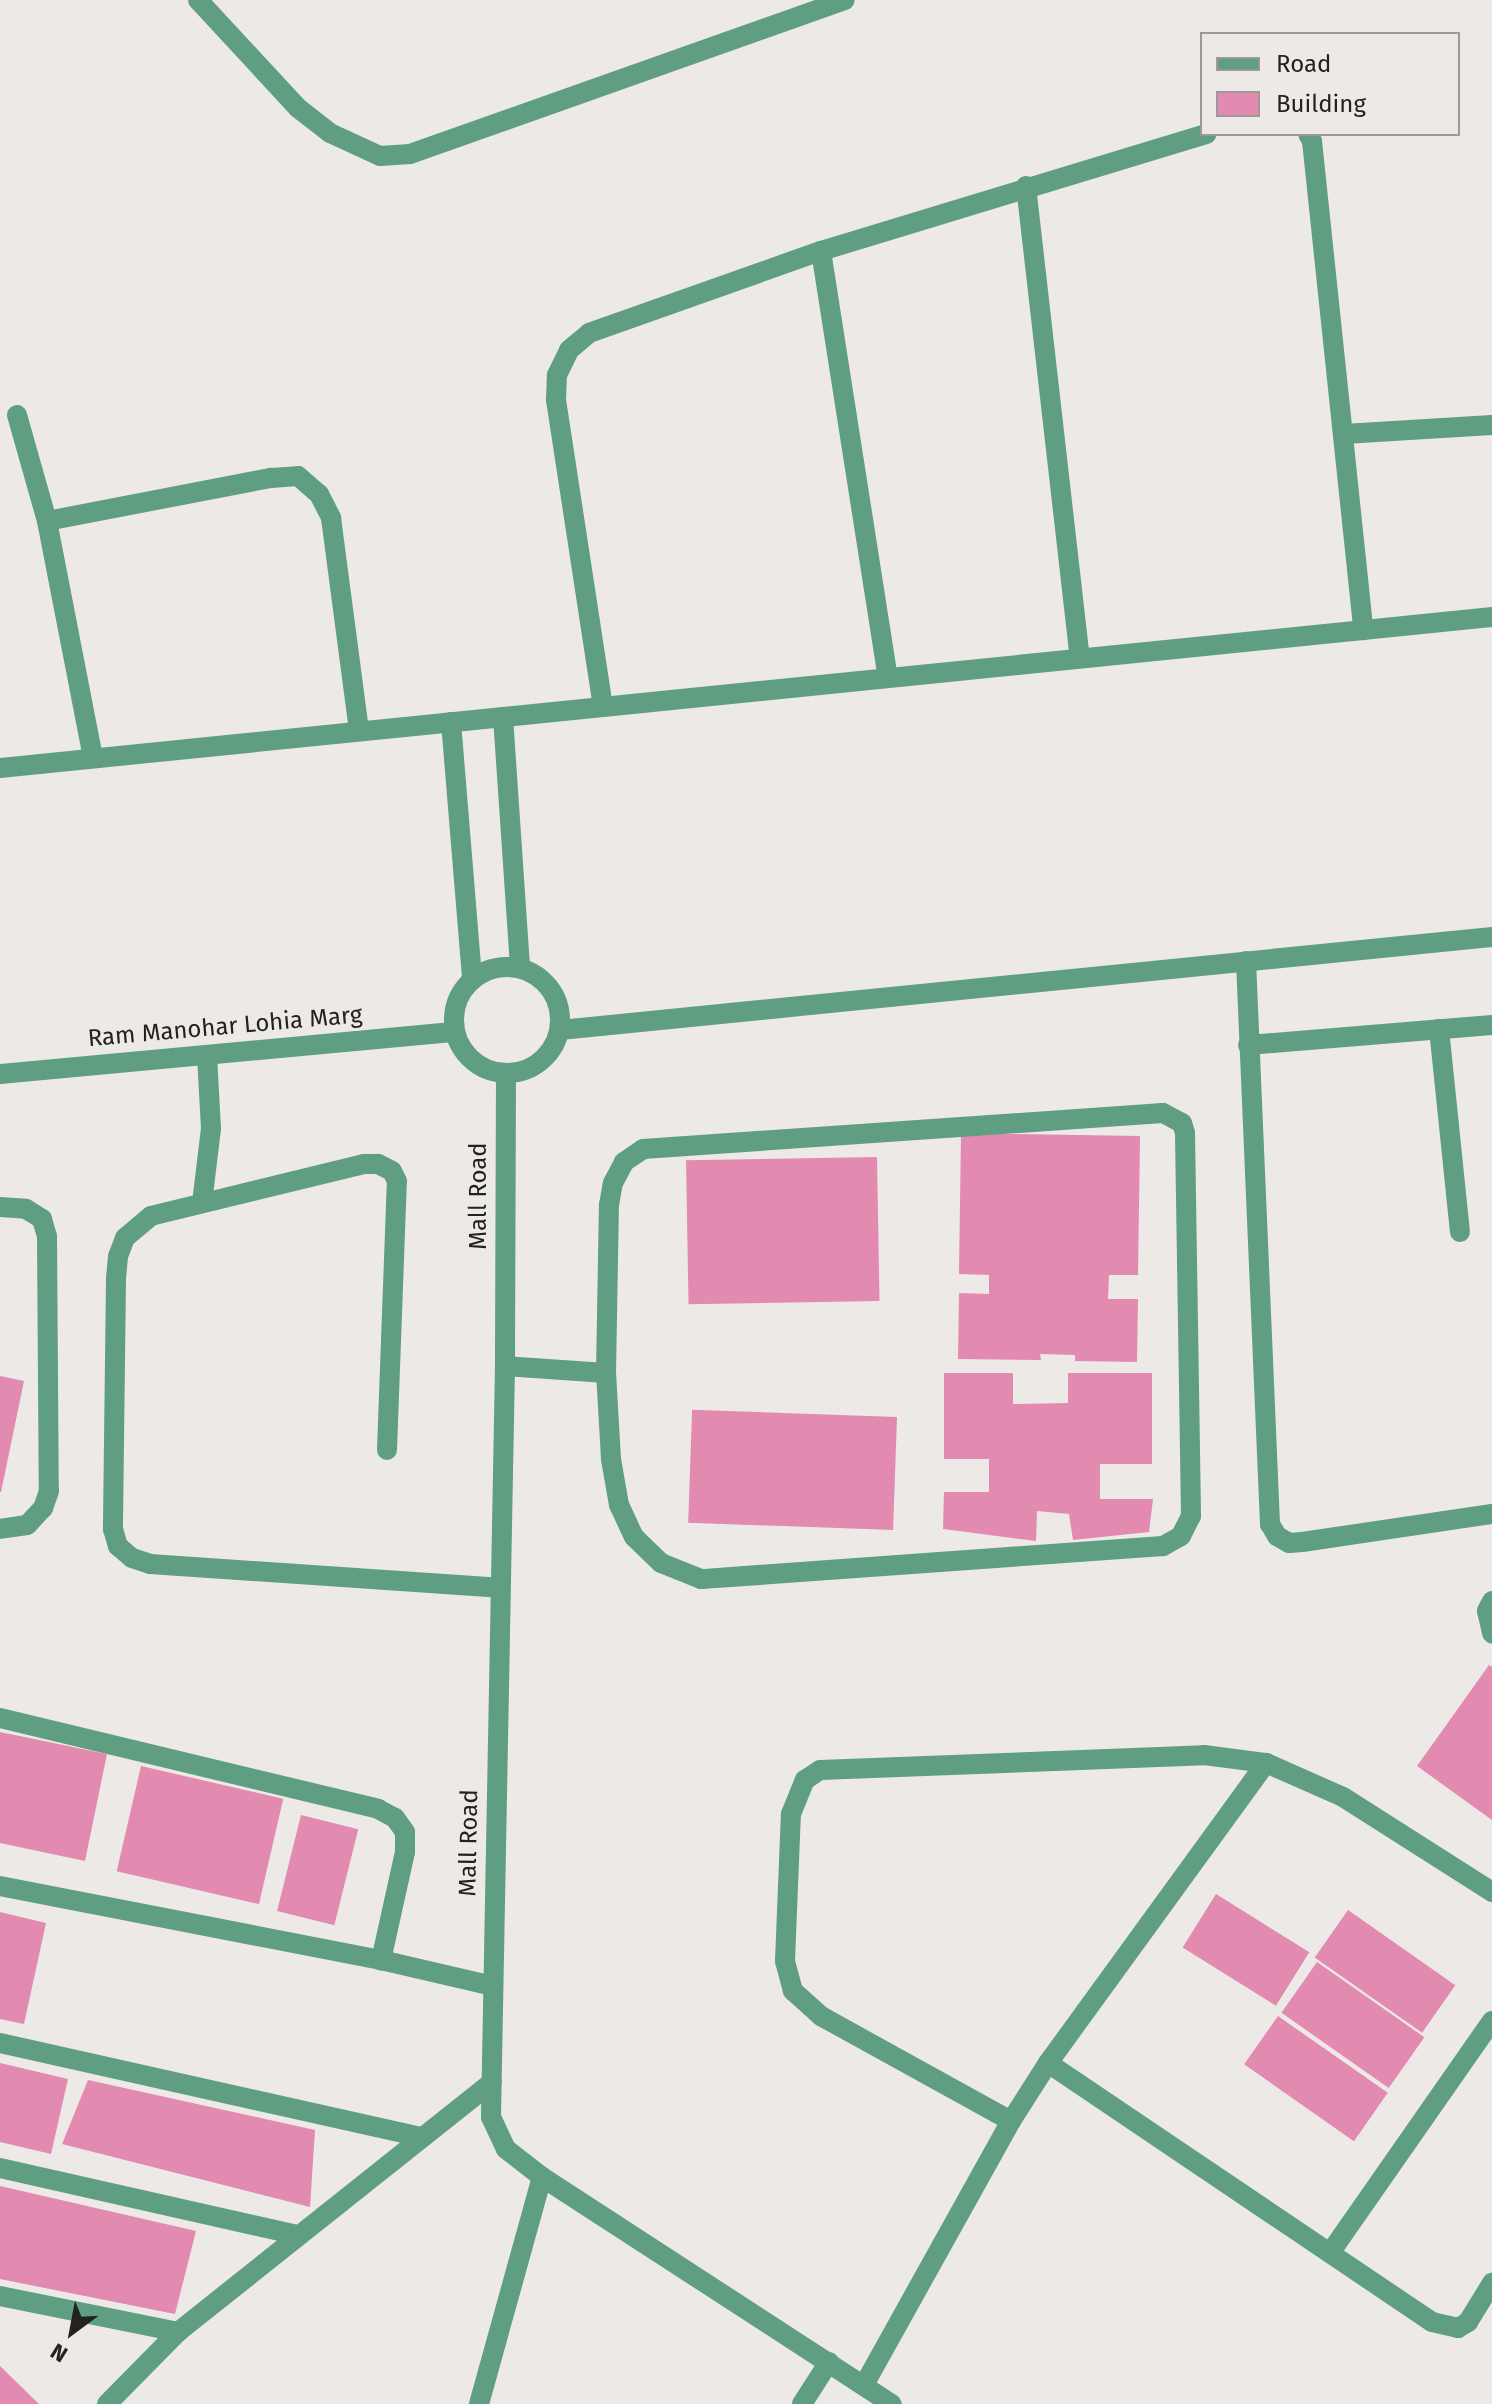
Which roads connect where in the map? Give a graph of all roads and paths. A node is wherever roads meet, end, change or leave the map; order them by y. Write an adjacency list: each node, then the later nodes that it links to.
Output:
1 (198, 0): 2 (street)
2 (844, 0)
3 (1200, 136): 5 (street)
4 (1309, 136): 9 (street)
5 (1026, 186): 6 (street); 13 (street)
6 (821, 251): 14 (street); 15 (street)
7 (17, 415): 10 (street)
8 (1492, 425): 9 (street)
9 (1344, 434): 12 (street)
10 (47, 521): 18 (street); 19 (street)
11 (1492, 617): 12 (street)
12 (1363, 630): 13 (street)
13 (1080, 658): 14 (street)
14 (888, 678): 15 (street)
15 (603, 707): 16 (street)
16 (503, 717): 17 (street); 23 (street)
17 (451, 722): 18 (street); 24 (street)
18 (359, 731): 19 (street)
19 (93, 758): 20 (street)
20 (0, 768)
21 (1492, 937): 22 (street)
22 (1246, 961): 27 (street); 29 (street)
23 (520, 968): 24 (street); 27 (street)
24 (472, 980): 28 (street)
25 (1492, 1025): 26 (street)
26 (1439, 1029): 29 (street); 35 (street)
27 (560, 1030): 31 (street)
28 (455, 1032): 30 (street, Ram Manohar Lohia Marg); 31 (street)
29 (1248, 1045): 39 (street)
30 (207, 1055): 32 (street, Ram Manohar Lohia Marg); 33 (street)
31 (506, 1073): 36 (street, Mall Road)
32 (0, 1074)
33 (202, 1203): 38 (street); 41 (street)
34 (0, 1207): 40 (street)
35 (1460, 1232)
36 (505, 1366): 37 (street); 41 (street, Mall Road)
37 (606, 1373): 37 (street)
38 (387, 1450)
39 (1492, 1514)
40 (0, 1529)
41 (499, 1588): 49 (street, Mall Road)
42 (1492, 1601): 43 (street)
43 (1492, 1633)
44 (0, 1718): 48 (street)
45 (1266, 1763): 47 (street); 52 (street); 54 (street)
46 (0, 1886): 48 (street)
47 (1492, 1892)
48 (381, 1960): 49 (street)
49 (493, 1986): 53 (street, Mall Road)
50 (1492, 2021): 59 (street)
51 (0, 2043): 55 (street)
52 (1048, 2063): 54 (street); 59 (street)
53 (492, 2082): 55 (street); 57 (street, Mall Road)
54 (1011, 2121): 64 (street)
55 (419, 2137): 58 (street)
56 (0, 2168): 58 (street)
57 (542, 2177): 63 (street, Mall Road); 66 (street)
58 (298, 2235): 62 (street)
59 (1330, 2253): 60 (street)
60 (1492, 2283)
61 (0, 2296): 62 (street)
62 (178, 2332): 65 (street)
63 (829, 2362): 64 (street, Mall Road); 67 (street)
64 (864, 2385): 68 (street, Mall Road)
65 (107, 2404)
66 (479, 2404)
67 (802, 2404)
68 (892, 2404)

